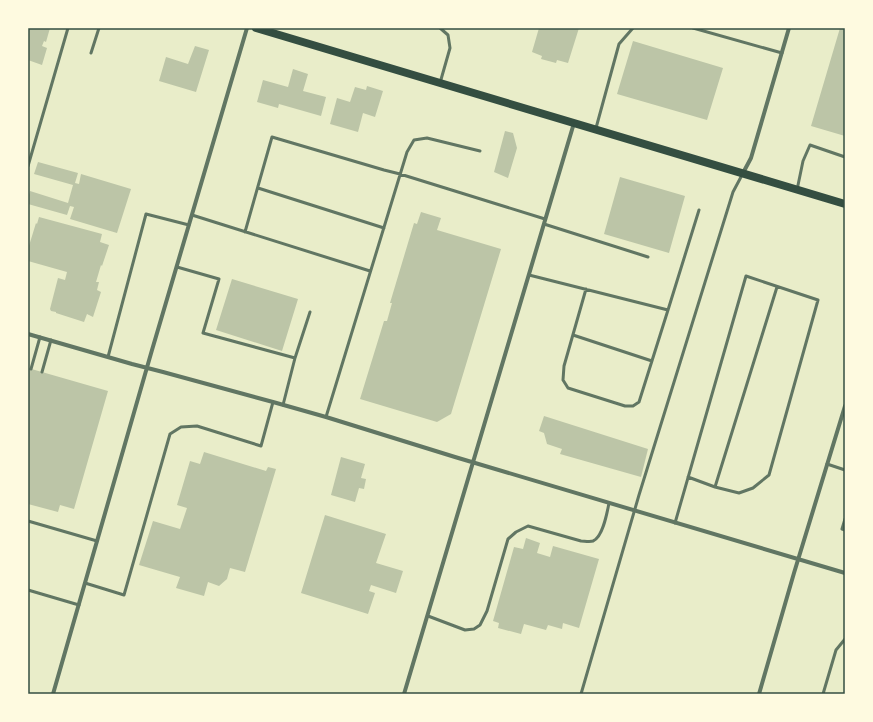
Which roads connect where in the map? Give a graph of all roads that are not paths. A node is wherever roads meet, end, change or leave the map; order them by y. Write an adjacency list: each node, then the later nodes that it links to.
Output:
1 (68, 28): 16 (lane)
2 (99, 28): 9 (lane)
3 (247, 28): 23 (street)
4 (256, 28): 11 (main road)
5 (440, 28): 11 (lane)
6 (633, 28): 13 (lane)
7 (693, 28): 10 (lane)
8 (789, 28): 10 (street)
9 (91, 53)
10 (782, 53): 17 (street)
11 (440, 83): 12 (main road)
12 (574, 123): 13 (main road); 24 (street)
13 (596, 129): 17 (main road)
14 (480, 151): 18 (lane)
15 (845, 157): 20 (lane)
16 (28, 166)
17 (743, 173): 20 (main road); 57 (lane)
18 (400, 174): 19 (lane); 24 (lane); 27 (lane)
19 (258, 188): 27 (lane); 28 (lane)
20 (797, 190): 21 (main road)
21 (845, 204)
22 (699, 210): 35 (lane)
23 (192, 215): 26 (street); 28 (lane)
24 (545, 219): 25 (street)
25 (544, 224): 29 (lane); 32 (street)
26 (189, 226): 30 (street); 41 (lane)
27 (384, 228): 31 (lane)
28 (245, 232): 31 (lane)
29 (648, 257)
30 (177, 267): 42 (lane); 44 (street)
31 (370, 271): 50 (lane)
32 (529, 275): 34 (lane); 51 (street)
33 (777, 287): 54 (lane); 55 (lane); 55 (lane)
34 (586, 290): 35 (lane); 38 (lane)
35 (668, 310): 43 (lane)
36 (310, 312): 42 (lane)
37 (28, 334): 39 (street)
38 (573, 335): 43 (lane); 43 (lane)
39 (40, 337): 40 (street); 45 (lane)
40 (51, 340): 41 (street); 46 (lane)
41 (108, 357): 44 (street)
42 (295, 358): 48 (lane)
43 (652, 361)
44 (147, 368): 47 (street); 62 (street)
45 (31, 369)
46 (42, 372)
47 (273, 402): 48 (street); 65 (lane)
48 (283, 405): 50 (street)
49 (845, 406): 52 (street)
50 (326, 417): 51 (street)
51 (473, 463): 56 (street); 68 (street)
52 (827, 464): 53 (lane); 63 (street)
53 (845, 470)
54 (688, 477): 55 (lane); 60 (lane)
55 (715, 488)
56 (609, 503): 57 (street); 68 (lane)
57 (635, 511): 60 (street); 72 (lane)
58 (845, 519): 61 (lane)
59 (28, 521): 62 (lane)
60 (675, 523): 63 (street)
61 (845, 530)
62 (98, 541): 65 (street)
63 (798, 559): 64 (street); 73 (street)
64 (845, 573)
65 (85, 583): 67 (street)
66 (28, 590): 67 (lane)
67 (79, 606): 70 (street)
68 (428, 616): 71 (street)
69 (845, 639): 74 (lane)
70 (54, 694)
71 (404, 694)
72 (581, 694)
73 (759, 694)
74 (823, 694)

